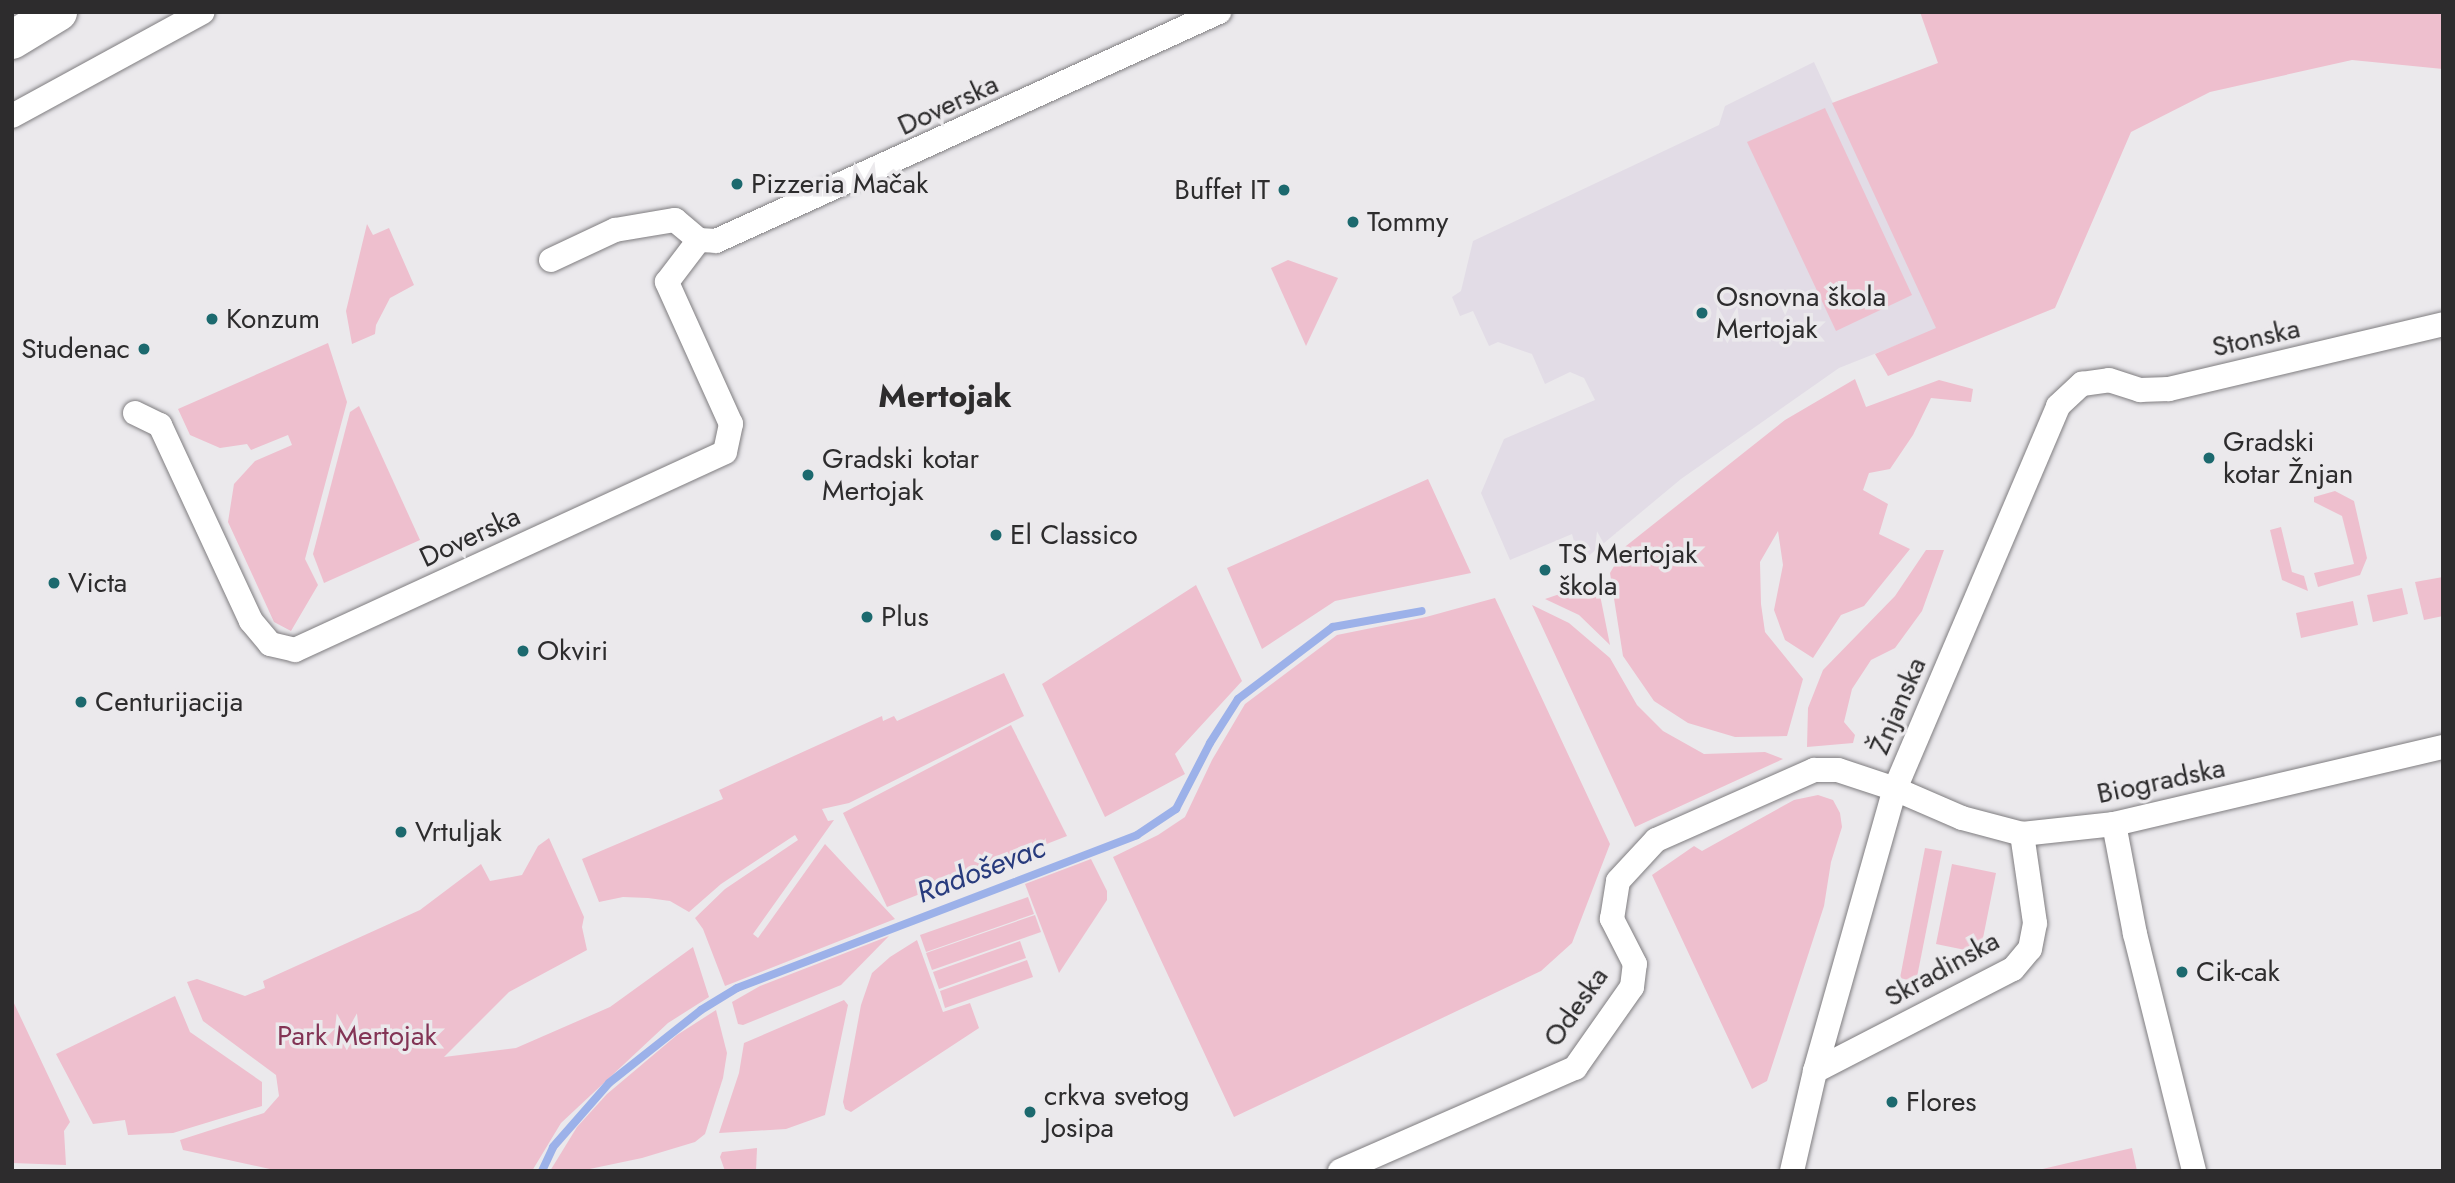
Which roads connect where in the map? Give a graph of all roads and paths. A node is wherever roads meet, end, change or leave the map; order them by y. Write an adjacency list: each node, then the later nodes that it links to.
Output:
1 (58, 12): 4 (main road)
2 (203, 12): 5 (street)
3 (1219, 12): 6 (street, Doverska)
4 (12, 40)
5 (12, 116)
6 (699, 240): 7 (street); 10 (street, Doverska)
7 (551, 260)
8 (2443, 324): 9 (street, Stonska)
9 (2082, 384): 12 (street, Žnjanska)
10 (135, 413)
11 (2443, 747): 13 (street, Biogradska)
12 (1895, 789): 14 (street, Biogradska); 15 (street, Žnjanska); 16 (street, Odeska)
13 (2113, 824): 14 (street, Biogradska); 18 (street)
14 (2022, 834): 15 (street, Skradinska)
15 (1815, 1071): 17 (street, Žnjanska)
16 (1340, 1171)
17 (1792, 1171)
18 (2194, 1171)

